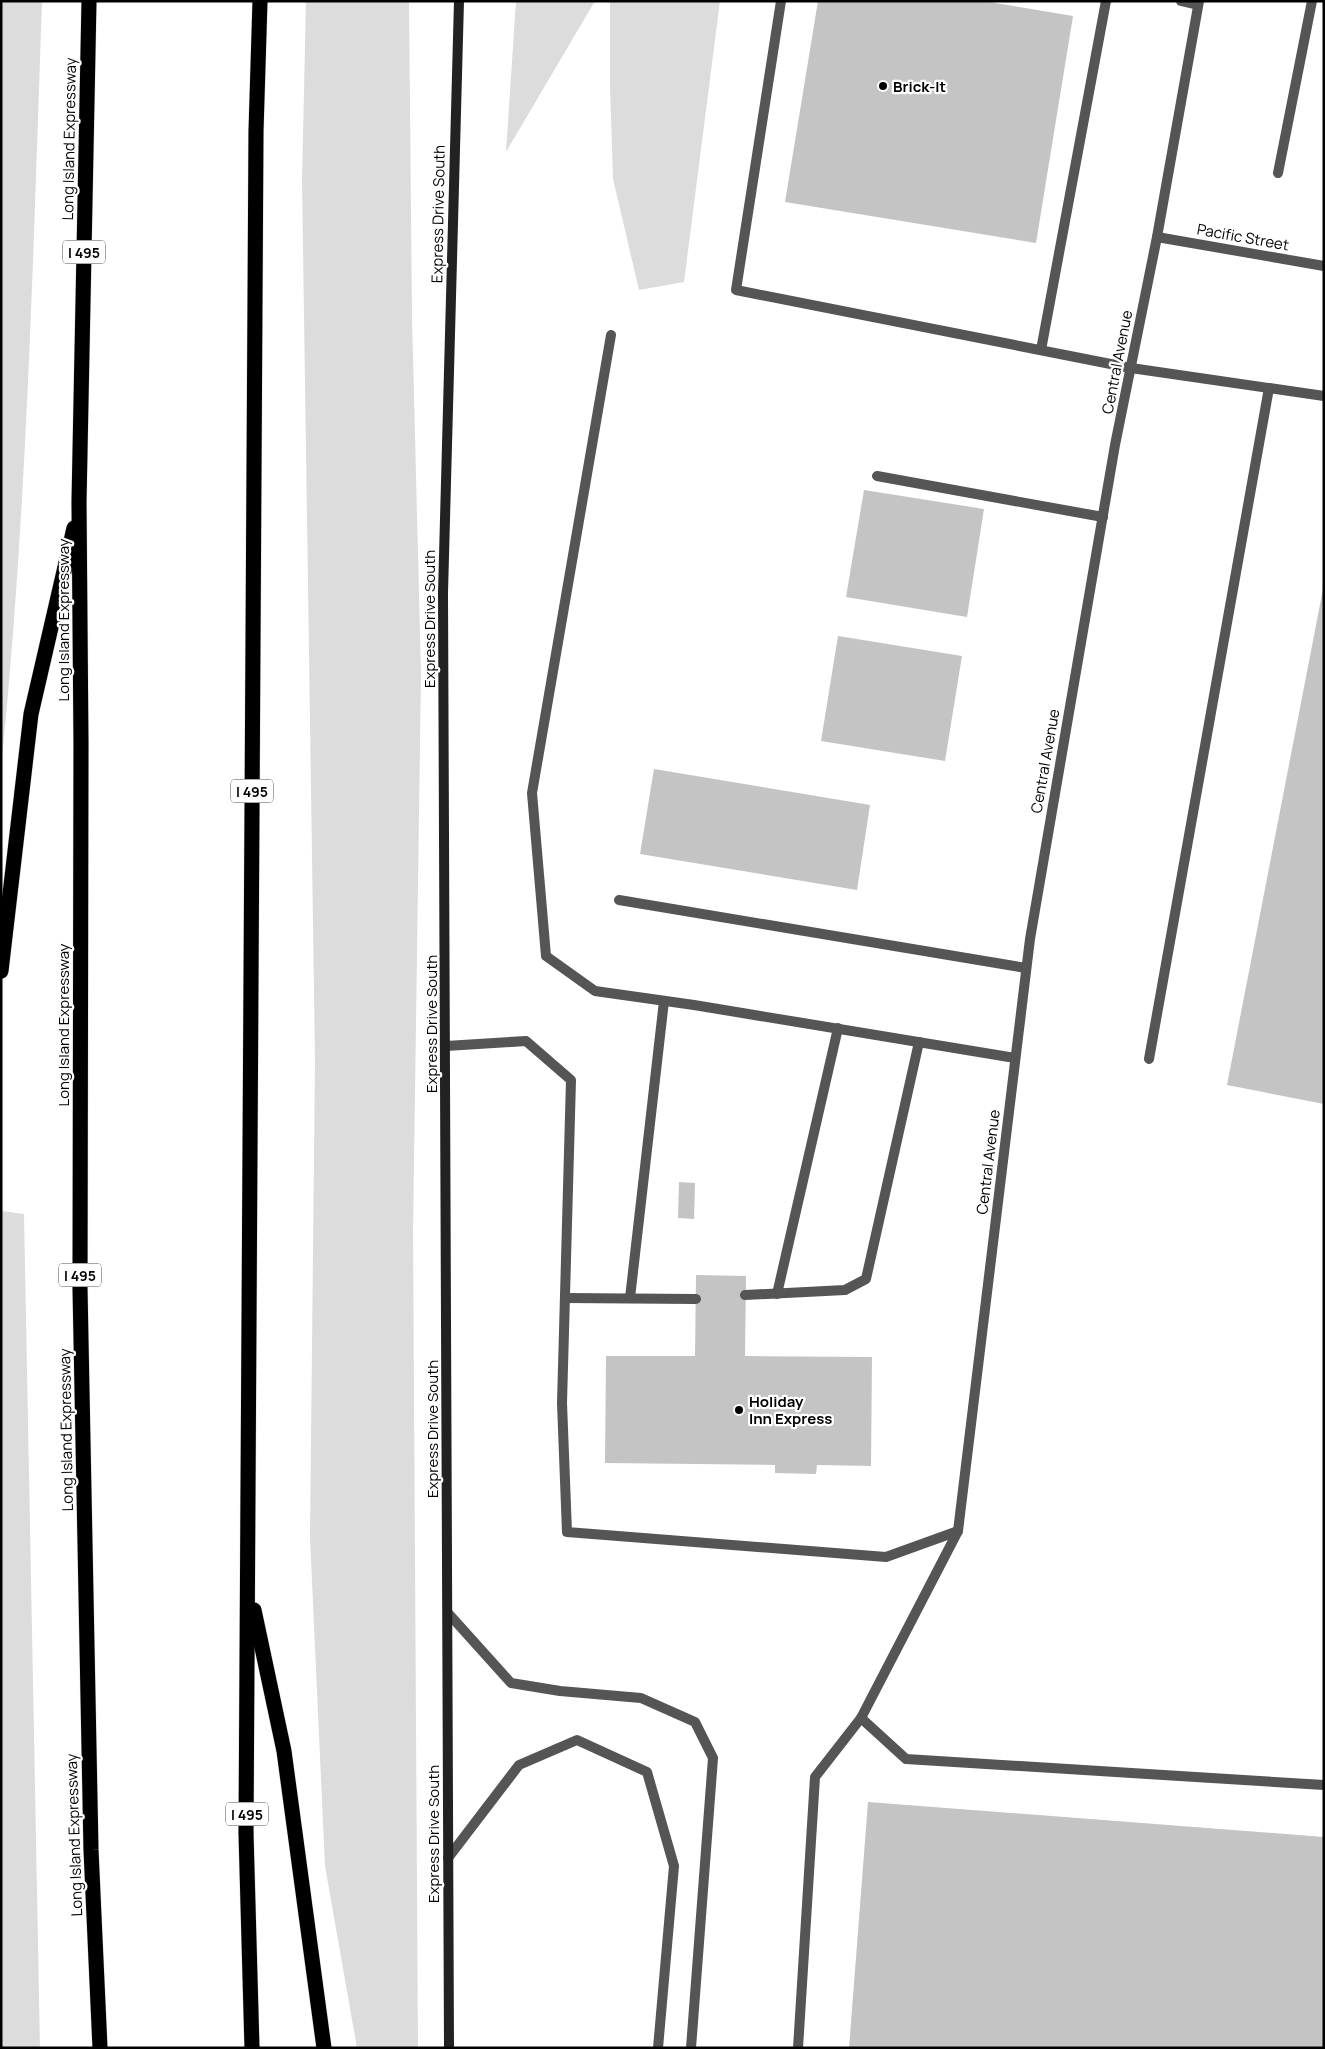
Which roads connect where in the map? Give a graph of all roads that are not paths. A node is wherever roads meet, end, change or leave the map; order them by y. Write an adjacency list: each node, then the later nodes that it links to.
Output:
1 (89, 1): 18 (highway, Long Island Expressway / I 495)
2 (260, 1): 35 (highway, I 495)
3 (458, 1): 26 (main road, Express Drive South)
4 (781, 1): 13 (street)
5 (1106, 1): 13 (street)
6 (1181, 1): 8 (street)
7 (1312, 1): 9 (street)
8 (1199, 3): 10 (street, Central Avenue)
9 (1278, 173)
10 (1157, 237): 11 (street, Pacific Street); 14 (street, Central Avenue)
11 (1324, 266)
12 (611, 334): 23 (street)
13 (1041, 350): 14 (street)
14 (1130, 368): 15 (street); 19 (street, Central Avenue)
15 (1269, 388): 16 (street); 28 (street)
16 (1324, 396)
17 (877, 476): 19 (street)
18 (80, 502): 22 (highway); 40 (highway, Long Island Expressway / I 495)
19 (1103, 517): 21 (street, Central Avenue)
20 (619, 900): 21 (street)
21 (1026, 968): 27 (street, Central Avenue)
22 (1, 971)
23 (664, 1001): 24 (street); 32 (street)
24 (838, 1028): 25 (street); 29 (street)
25 (919, 1042): 27 (street); 29 (street)
26 (446, 1046): 31 (street); 36 (main road, Express Drive South)
27 (1016, 1058): 34 (street, Central Avenue)
28 (1149, 1059)
29 (778, 1294): 30 (street)
30 (745, 1295)
31 (564, 1298): 32 (street); 34 (street)
32 (630, 1298): 33 (street)
33 (696, 1299)
34 (958, 1531): 37 (street)
35 (248, 1581): 41 (highway, I 495); 42 (highway)
36 (448, 1613): 39 (main road, Express Drive South); 45 (street)
37 (861, 1718): 38 (street); 46 (street)
38 (1324, 1785)
39 (448, 1858): 43 (main road, Express Drive South); 44 (street)
40 (100, 2048)
41 (252, 2048)
42 (324, 2048)
43 (449, 2048)
44 (658, 2048)
45 (690, 2048)
46 (798, 2048)

